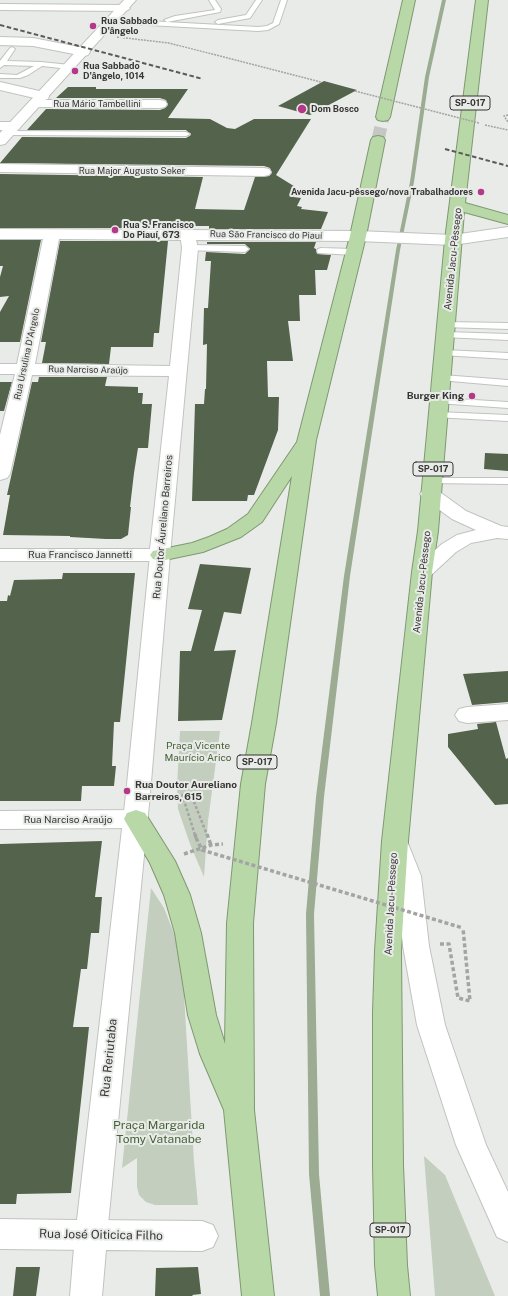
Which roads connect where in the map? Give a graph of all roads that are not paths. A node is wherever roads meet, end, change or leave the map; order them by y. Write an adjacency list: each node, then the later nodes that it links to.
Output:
1 (212, 0): 9 (lane)
2 (259, 0): 10 (lane)
3 (284, 0): 10 (lane)
4 (409, 0): 21 (highway)
5 (482, 0): 27 (highway, Avenida Jacu-Pêssego / SP-017)
6 (127, 4): 7 (street); 8 (street)
7 (0, 7)
8 (111, 22): 9 (lane); 13 (street)
9 (161, 24): 10 (lane)
10 (208, 26)
11 (0, 41): 13 (street)
12 (12, 49): 15 (lane)
13 (84, 52): 16 (street)
14 (41, 64): 15 (lane); 16 (lane); 17 (lane)
15 (1, 65)
16 (70, 67): 19 (street)
17 (0, 76)
18 (0, 86): 19 (street, Rua Mário Tambellini)
19 (39, 100): 20 (street, Rua Mário Tambellini); 22 (street)
20 (160, 104)
21 (383, 117)
22 (6, 132): 23 (lane)
23 (186, 134)
24 (378, 140): 34 (highway, SP-017)
25 (0, 168): 26 (street, Rua Major Augusto Seker)
26 (264, 172)
27 (458, 206): 28 (highway); 32 (highway, Avenida Jacu-Pêssego / SP-017)
28 (508, 220)
29 (508, 232): 32 (street, Rua São Francisco do Piauí)
30 (0, 234): 31 (street, Rua São Francisco do Piauí)
31 (52, 234): 33 (street, Rua São Francisco do Piauí); 43 (street, Rua Ursulina D'Angelo)
32 (453, 240): 34 (street, Rua São Francisco do Piauí); 38 (highway, Avenida Jacu-Pêssego / SP-017)
33 (189, 241): 34 (street, Rua São Francisco do Piauí); 35 (lane); 44 (street, Rua Doutor Áureliano Barreiros)
34 (356, 244): 36 (lane); 50 (highway, SP-017)
35 (245, 249)
36 (321, 251)
37 (508, 326): 38 (lane)
38 (446, 330): 39 (lane); 40 (highway, Avenida Jacu-Pêssego / SP-017)
39 (508, 337)
40 (444, 353): 41 (lane); 45 (highway, Avenida Jacu-Pêssego / SP-017)
41 (508, 356)
42 (0, 369): 43 (street, Rua Narciso Araújo)
43 (24, 369): 44 (street, Rua Narciso Araújo); 51 (street, Rua Ursulina D'Angelo)
44 (177, 371): 56 (street, Rua Doutor Áureliano Barreiros)
45 (442, 378): 46 (lane); 48 (highway, Avenida Jacu-Pêssego / SP-017)
46 (508, 383)
47 (508, 405): 48 (lane)
48 (439, 408): 49 (lane); 53 (highway, Avenida Jacu-Pêssego / SP-017)
49 (508, 418)
50 (307, 440): 56 (highway); 63 (highway, SP-017)
51 (0, 474)
52 (508, 481): 53 (lane)
53 (431, 488): 54 (street); 57 (highway, Avenida Jacu-Pêssego / SP-017)
54 (502, 533): 57 (street)
55 (0, 555): 56 (street, Rua Francisco Jannetti)
56 (160, 555): 60 (street, Rua Doutor Áureliano Barreiros)
57 (422, 572): 62 (highway, Avenida Jacu-Pêssego / SP-017)
58 (508, 712): 59 (street)
59 (467, 715)
60 (136, 819): 61 (street, Rua Narciso Araújo); 63 (highway); 66 (street, Rua Reriutaba)
61 (0, 820)
62 (395, 841): 64 (street); 70 (highway, Avenida Jacu-Pêssego / SP-017)
63 (239, 1110): 69 (highway, SP-017)
64 (508, 1227)
65 (0, 1234): 66 (street, Rua José Oiticica Filho)
66 (90, 1235): 67 (street, Rua José Oiticica Filho); 68 (street, Rua Reriutaba)
67 (202, 1236)
68 (86, 1296)
69 (258, 1296)
70 (394, 1296)

